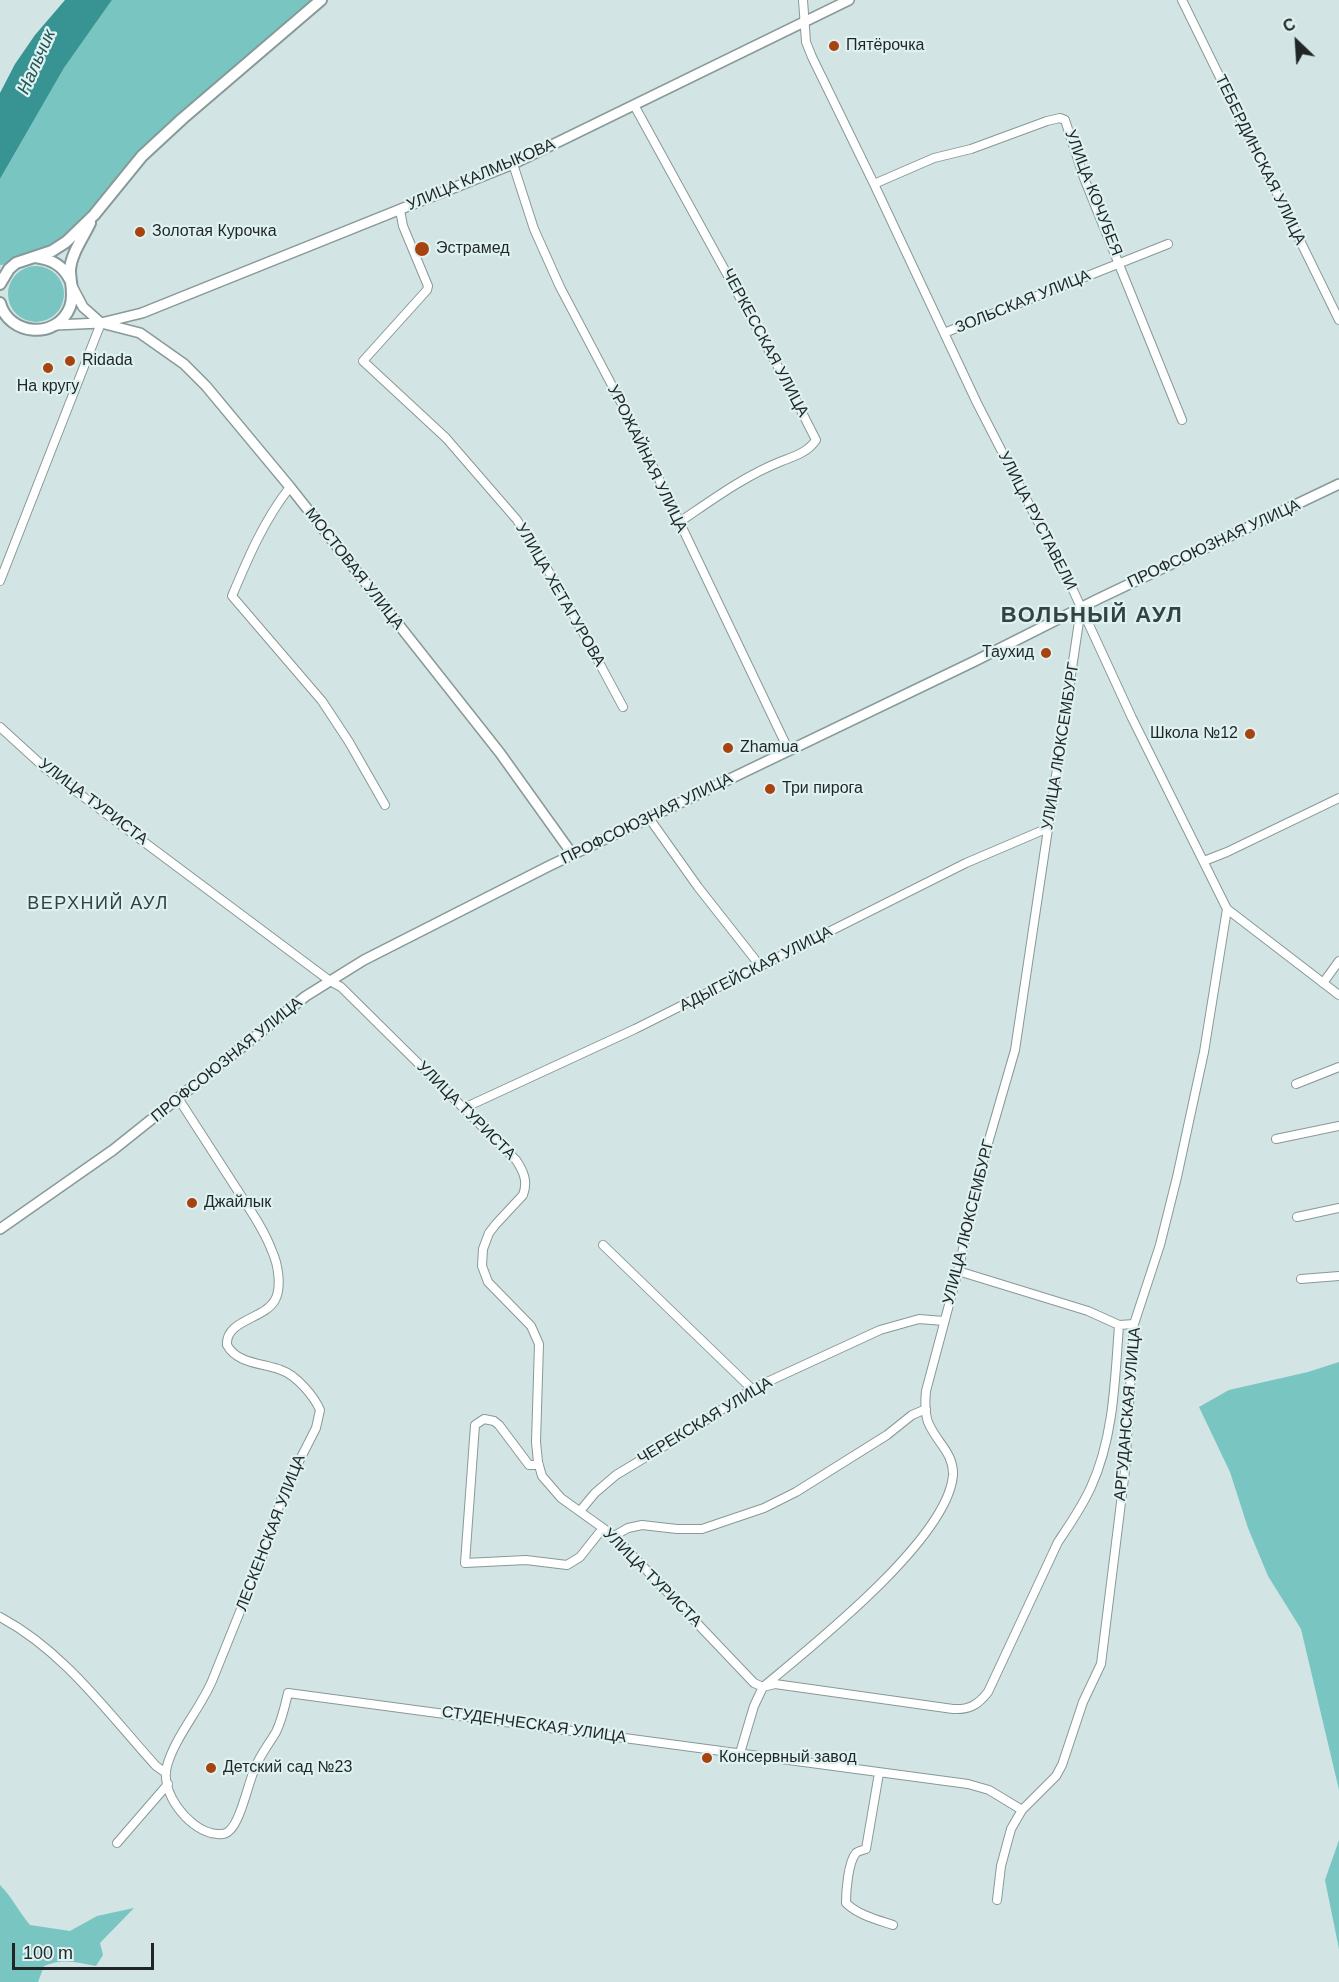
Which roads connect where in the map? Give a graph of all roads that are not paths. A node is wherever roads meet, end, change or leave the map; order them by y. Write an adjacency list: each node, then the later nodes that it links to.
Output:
1 (321, 0): 10 (main road)
2 (803, 0): 5 (street, УЛИЦА РУСТАВЕЛИ)
3 (849, 0): 5 (street, УЛИЦА КАЛМЫКОВА)
4 (1182, 0): 19 (street, ТЕБЕРДИНСКАЯ УЛИЦА)
5 (805, 21): 6 (street, УЛИЦА КАЛМЫКОВА); 8 (street, УЛИЦА РУСТАВЕЛИ)
6 (634, 105): 7 (street, УЛИЦА КАЛМЫКОВА); 26 (street, ЧЕРКЕССКАЯ УЛИЦА)
7 (513, 164): 9 (street, УЛИЦА КАЛМЫКОВА); 26 (street, УРОЖАЙНАЯ УЛИЦА)
8 (874, 184): 14 (street, УЛИЦА КОЧУБЕЯ); 22 (street, УЛИЦА РУСТАВЕЛИ)
9 (400, 210): 20 (street, УЛИЦА КАЛМЫКОВА); 29 (street, УЛИЦА ХЕТАГУРОВА)
10 (94, 215): 12 (main road); 17 (main road)
11 (1168, 244): 14 (street, ЗОЛЬСКАЯ УЛИЦА)
12 (35, 257): 13 (main road); 17 (main road)
13 (16, 263): 15 (main road); 16 (main road)
14 (1120, 264): 22 (street, ЗОЛЬСКАЯ УЛИЦА); 23 (street, УЛИЦА КОЧУБЕЯ)
15 (0, 265)
16 (0, 284)
17 (72, 286): 20 (street); 21 (main road)
18 (0, 303): 21 (main road)
19 (1339, 320)
20 (101, 323): 21 (street); 25 (street, МОСТОВАЯ УЛИЦА); 27 (street)
21 (55, 325)
22 (944, 333): 28 (street, УЛИЦА РУСТАВЕЛИ)
23 (1182, 420)
24 (1339, 484): 28 (street, ПРОФСОЮЗНАЯ УЛИЦА)
25 (290, 488): 33 (street); 36 (street, МОСТОВАЯ УЛИЦА)
26 (678, 523): 31 (street, УРОЖАЙНАЯ УЛИЦА)
27 (0, 581)
28 (1081, 608): 31 (street, ПРОФСОЮЗНАЯ УЛИЦА); 35 (street, УЛИЦА ЛЮКСЕМБУРГ); 37 (street, УЛИЦА РУСТАВЕЛИ)
29 (623, 707)
30 (0, 727): 41 (street, УЛИЦА ТУРИСТА)
31 (789, 751): 34 (street, ПРОФСОЮЗНАЯ УЛИЦА)
32 (1339, 798): 37 (street)
33 (386, 806)
34 (649, 818): 36 (street, ПРОФСОЮЗНАЯ УЛИЦА); 40 (street)
35 (1048, 828): 40 (street, АДЫГЕЙСКАЯ УЛИЦА); 54 (street, УЛИЦА ЛЮКСЕМБУРГ)
36 (573, 855): 41 (street, ПРОФСОЮЗНАЯ УЛИЦА)
37 (1204, 861): 38 (street, УЛИЦА РУСТАВЕЛИ)
38 (1227, 909): 42 (street, УЛИЦА РУСТАВЕЛИ); 58 (street, АРГУДАНСКАЯ УЛИЦА)
39 (1339, 961): 42 (street)
40 (761, 967): 47 (street, АДЫГЕЙСКАЯ УЛИЦА)
41 (330, 981): 46 (street, ПРОФСОЮЗНАЯ УЛИЦА); 47 (street, УЛИЦА ТУРИСТА)
42 (1323, 983): 43 (street, УЛИЦА РУСТАВЕЛИ)
43 (1339, 995)
44 (1339, 1067): 45 (street)
45 (1296, 1084)
46 (178, 1098): 52 (street, ПРОФСОЮЗНАЯ УЛИЦА); 69 (street, ЛЕСКЕНСКАЯ УЛИЦА)
47 (464, 1108): 62 (street, УЛИЦА ТУРИСТА)
48 (1339, 1126): 49 (street)
49 (1276, 1139)
50 (1339, 1208): 51 (street)
51 (1297, 1217)
52 (0, 1229)
53 (603, 1245): 60 (street)
54 (958, 1271): 57 (street, УЛИЦА ЛЮКСЕМБУРГ); 59 (street)
55 (1339, 1276): 56 (street)
56 (1301, 1279)
57 (944, 1321): 60 (street, ЧЕРЕКСКАЯ УЛИЦА); 61 (street, УЛИЦА ЛЮКСЕМБУРГ)
58 (1134, 1324): 59 (street); 72 (street, АРГУДАНСКАЯ УЛИЦА)
59 (1119, 1325): 67 (street)
60 (752, 1389): 63 (street, ЧЕРЕКСКАЯ УЛИЦА)
61 (926, 1409): 65 (street); 67 (street, УЛИЦА ЛЮКСЕМБУРГ)
62 (538, 1465): 63 (street, УЛИЦА ТУРИСТА); 64 (street)
63 (580, 1511): 64 (street, УЛИЦА ТУРИСТА)
64 (603, 1528): 65 (street, УЛИЦА ТУРИСТА)
65 (614, 1536): 67 (street, УЛИЦА ТУРИСТА)
66 (0, 1617): 69 (street)
67 (763, 1687): 68 (street, УЛИЦА ЛЮКСЕМБУРГ)
68 (740, 1753): 70 (street, СТУДЕНЧЕСКАЯ УЛИЦА); 71 (street, СТУДЕНЧЕСКАЯ УЛИЦА)
69 (166, 1773): 71 (street, СТУДЕНЧЕСКАЯ УЛИЦА)
70 (879, 1773): 72 (street, СТУДЕНЧЕСКАЯ УЛИЦА); 75 (street)
71 (168, 1784): 73 (street)
72 (1022, 1810): 74 (street, АРГУДАНСКАЯ УЛИЦА)
73 (117, 1843)
74 (997, 1900)
75 (893, 1925)

